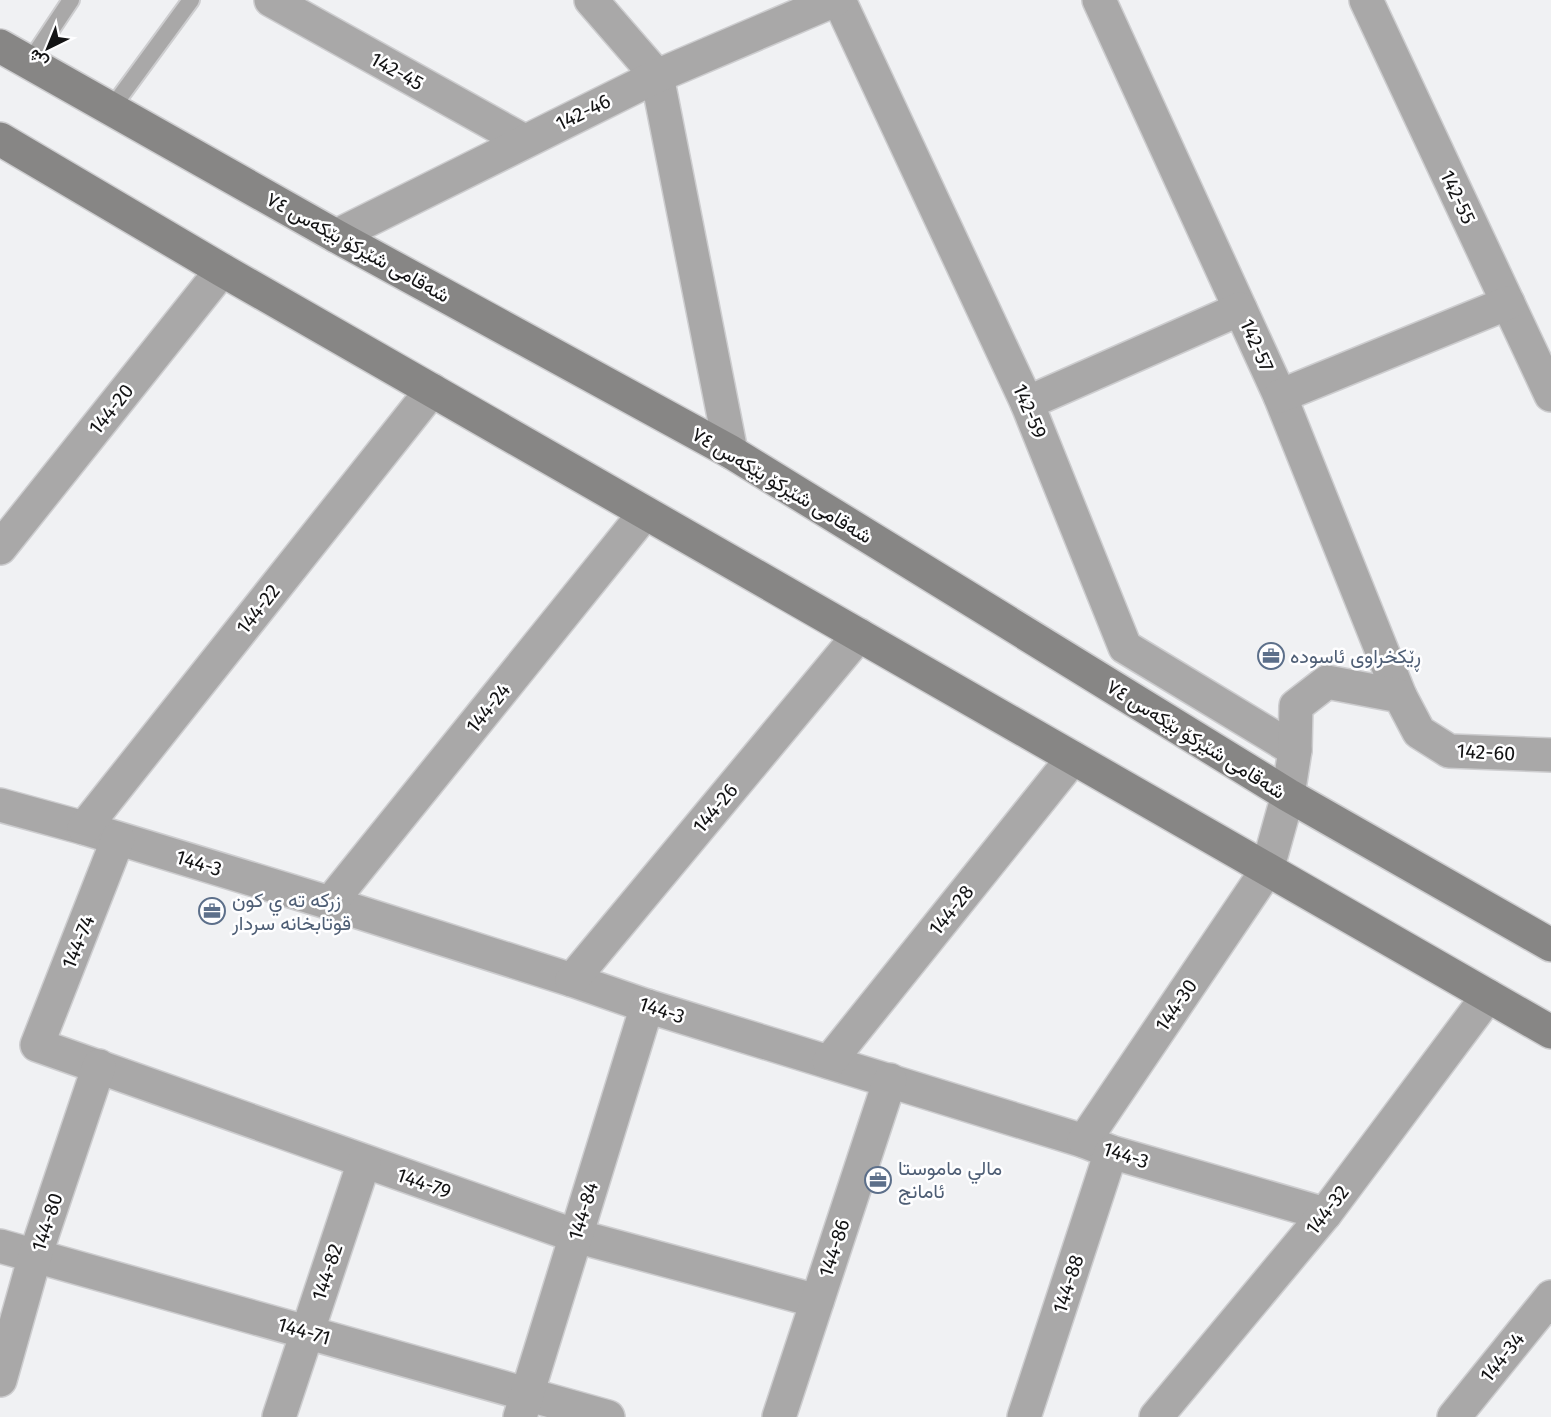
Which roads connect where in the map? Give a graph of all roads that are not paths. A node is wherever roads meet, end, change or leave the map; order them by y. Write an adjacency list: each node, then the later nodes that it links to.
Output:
1 (71, 0): 9 (lane)
2 (190, 0): 11 (lane)
3 (270, 0): 13 (street, 142-45)
4 (591, 0): 10 (street)
5 (837, 0): 10 (street, 142-46); 21 (street, 142-59)
6 (1099, 0): 17 (street, 142-57)
7 (1366, 0): 16 (street, 142-55)
8 (0, 46): 9 (street, شەقامی شێرکۆ بێکەس ٧٤)
9 (29, 63): 11 (street, شەقامی شێرکۆ بێکەس ٧٤)
10 (657, 76): 13 (street, 142-46); 22 (street)
11 (111, 109): 14 (street, شەقامی شێرکۆ بێکەس ٧٤)
12 (0, 139): 15 (street)
13 (524, 141): 14 (street, 142-46)
14 (336, 236): 22 (street, شەقامی شێرکۆ بێکەس ٧٤)
15 (222, 270): 18 (street); 24 (street, 144-20)
16 (1508, 303): 19 (street, 142-55); 20 (street)
17 (1240, 309): 20 (street, 142-57); 21 (street)
18 (432, 390): 23 (street); 32 (street, 144-22)
19 (1551, 395)
20 (1280, 396): 26 (street, 142-57)
21 (1028, 403): 27 (street, 142-59)
22 (731, 452): 30 (street, شەقامی شێرکۆ بێکەس ٧٤)
23 (645, 513): 25 (street); 35 (street, 144-24)
24 (0, 548)
25 (859, 635): 29 (street); 37 (street, 144-26)
26 (1400, 696): 27 (street); 28 (street, 142-60)
27 (1295, 750): 30 (street)
28 (1551, 755)
29 (1072, 758): 34 (street); 42 (street, 144-28)
30 (1288, 795): 34 (street, 144-30); 36 (street, شەقامی شێرکۆ بێکەس ٧٤)
31 (0, 805): 32 (street, 144-3)
32 (84, 828): 33 (street, 144-3)
33 (118, 839): 35 (street, 144-3); 41 (street, 144-74)
34 (1267, 870): 38 (street); 45 (street, 144-30)
35 (330, 903): 37 (street, 144-3)
36 (1551, 945)
37 (572, 980): 39 (street, 144-3)
38 (1488, 996): 40 (street); 47 (street, 144-32)
39 (647, 1006): 42 (street, 144-3); 48 (street, 144-84)
40 (1551, 1032)
41 (37, 1045): 43 (street, 144-79)
42 (829, 1062): 44 (street, 144-3)
43 (99, 1065): 46 (street, 144-79); 50 (street, 144-80)
44 (890, 1080): 45 (street, 144-3); 52 (street, 144-86)
45 (1098, 1147): 47 (street, 144-3); 59 (street, 144-88)
46 (364, 1162): 48 (street, 144-79); 53 (street, 144-82)
47 (1325, 1214): 60 (street, 144-32)
48 (576, 1236): 52 (street, 144-79); 55 (street, 144-84)
49 (0, 1246): 50 (street, 144-71)
50 (35, 1256): 53 (street, 144-71); 54 (street, 144-80)
51 (1551, 1297): 61 (street, 144-34)
52 (817, 1301): 58 (street, 144-86)
53 (307, 1332): 55 (street, 144-71); 56 (street, 144-82)
54 (0, 1380)
55 (523, 1406): 57 (street, 144-71)
56 (279, 1417)
57 (608, 1417)
58 (779, 1417)
59 (1024, 1417)
60 (1156, 1417)
61 (1454, 1417)

